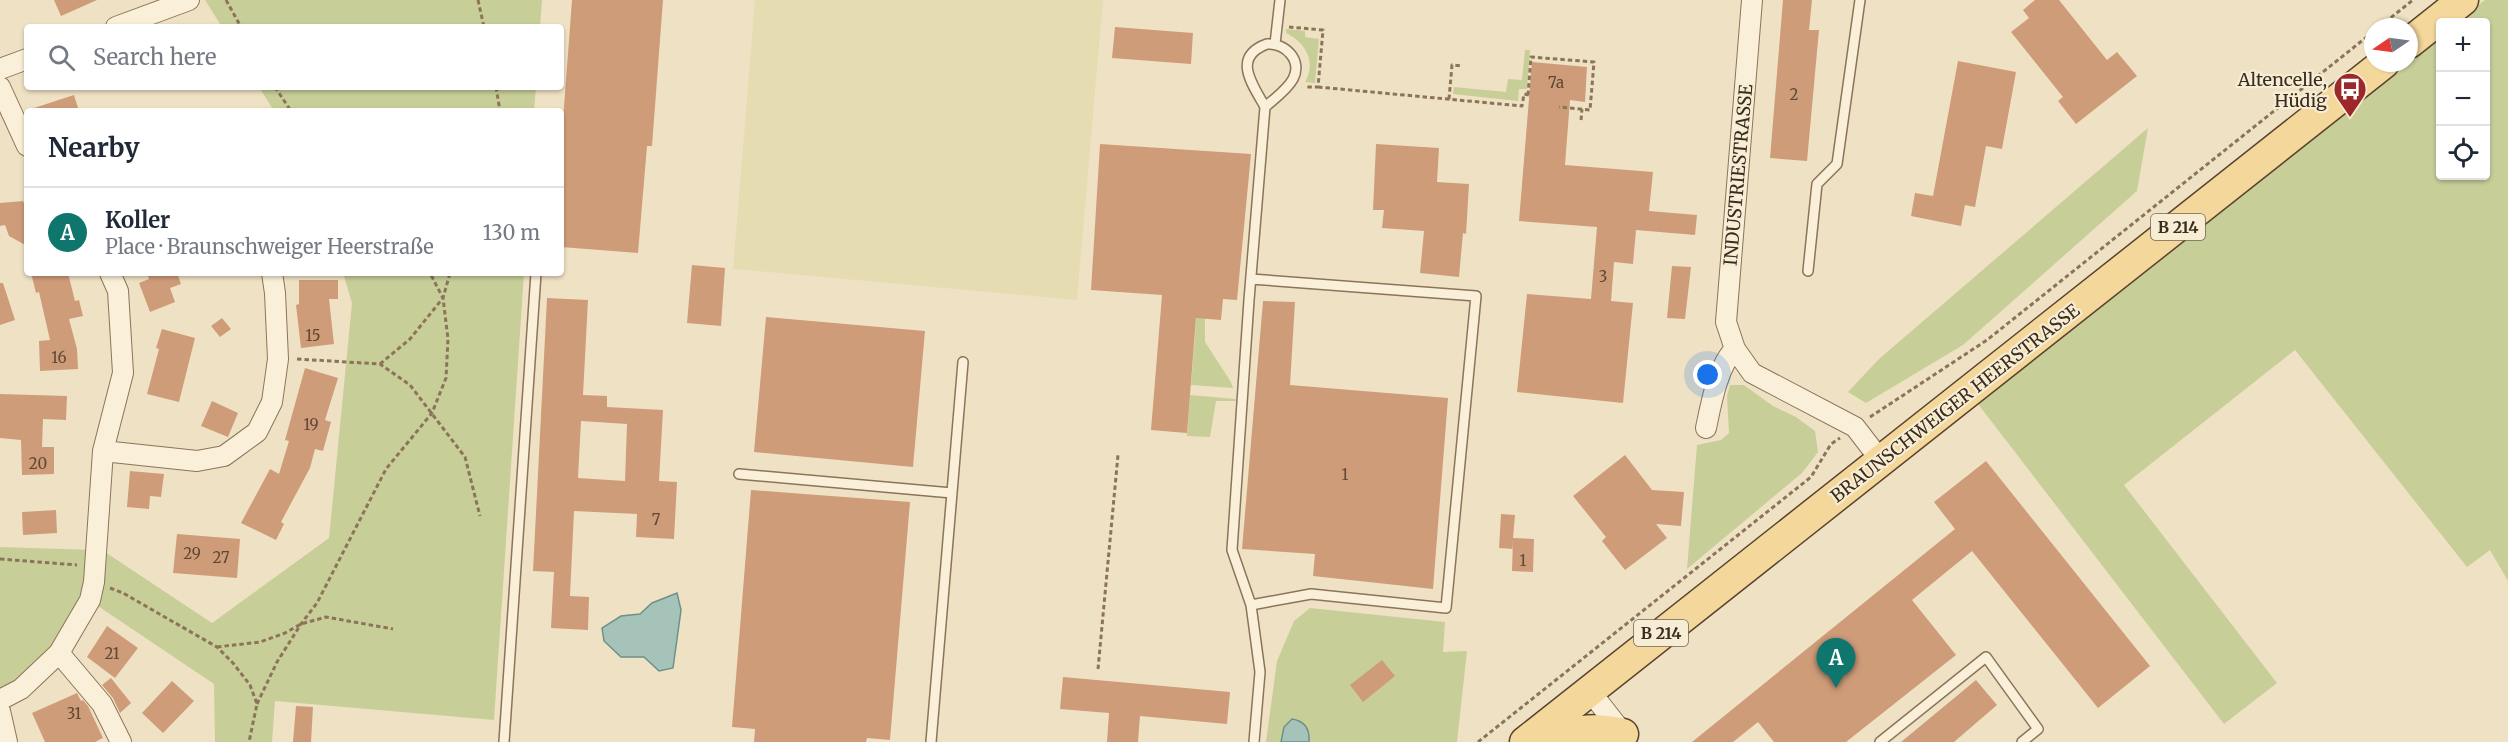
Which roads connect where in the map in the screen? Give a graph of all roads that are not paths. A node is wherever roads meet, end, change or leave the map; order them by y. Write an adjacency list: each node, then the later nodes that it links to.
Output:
1 (189, 0): 6 (street)
2 (1280, 0): 9 (lane)
3 (1752, 0): 21 (street, INDUSTRIESTRASSE)
4 (1860, 0): 16 (lane)
5 (2463, 0): 8 (main road)
6 (141, 8): 7 (street)
7 (120, 24)
8 (2418, 36)
9 (1275, 44): 14 (lane); 14 (lane)
10 (24, 61): 11 (street)
11 (0, 69)
12 (2373, 72): 25 (main road, BRAUNSCHWEIGER HEERSTRASSE / B 214)
13 (0, 87): 15 (street)
14 (1265, 107): 20 (lane)
15 (24, 139)
16 (1808, 271)
17 (111, 276): 24 (street)
18 (272, 276): 24 (street)
19 (536, 276): 36 (lane)
20 (1251, 279): 28 (lane); 28 (lane)
21 (1735, 349): 23 (street); 25 (street, INDUSTRIESTRASSE)
22 (963, 362): 27 (lane)
23 (1706, 428)
24 (103, 451): 29 (street)
25 (1882, 462): 30 (main road, BRAUNSCHWEIGER HEERSTRASSE / B 214)
26 (739, 474): 27 (lane)
27 (952, 493): 37 (lane)
28 (1251, 605): 38 (lane)
29 (59, 652): 31 (street); 35 (street)
30 (1589, 690): 33 (street); 39 (main road, BRAUNSCHWEIGER HEERSTRASSE / B 214)
31 (0, 700)
32 (0, 711): 34 (street)
33 (1626, 738): 40 (main road)
34 (7, 742)
35 (121, 742)
36 (504, 742)
37 (931, 742)
38 (1254, 742)
39 (1525, 742)
40 (1540, 742)
41 (1880, 742): 42 (lane)
42 (2022, 742)

